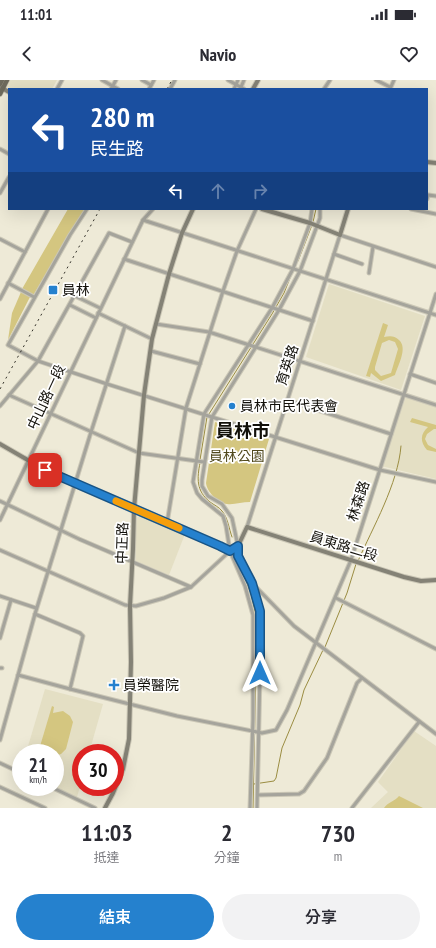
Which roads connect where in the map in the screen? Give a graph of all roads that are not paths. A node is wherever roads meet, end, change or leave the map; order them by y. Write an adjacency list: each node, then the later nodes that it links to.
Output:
1 (2, 80): 14 (main road)
2 (7, 80): 14 (main road)
3 (102, 80): 15 (street)
4 (116, 80): 15 (street)
5 (142, 80): 13 (street)
6 (154, 80): 13 (street)
7 (228, 80): 12 (street)
8 (238, 80): 12 (street)
9 (244, 80): 18 (street)
10 (376, 80): 19 (street)
11 (394, 80): 19 (street)
12 (236, 84): 17 (street); 18 (street)
13 (151, 85): 16 (street)
14 (1, 87): 20 (main road)
15 (112, 87)
16 (150, 88)
17 (234, 88)
18 (242, 88)
19 (390, 88)
20 (0, 94)
21 (8, 179): 22 (street)
22 (0, 193)
23 (47, 210): 43 (street)
24 (86, 210): 57 (street)
25 (152, 210): 34 (street)
26 (194, 210): 37 (street, 中正路)
27 (256, 210): 42 (street)
28 (265, 210): 35 (street)
29 (312, 210): 35 (street)
30 (320, 210): 36 (street)
31 (348, 210): 38 (street, 育英路)
32 (425, 210): 33 (street)
33 (436, 214)
34 (142, 220): 37 (street); 40 (street, 中山路一段)
35 (310, 223): 36 (street); 48 (street)
36 (316, 226): 38 (street); 49 (street)
37 (182, 233): 42 (street); 51 (street, 中正路)
38 (340, 235): 41 (street); 44 (street, 育英路)
39 (0, 239): 43 (street)
40 (132, 242): 45 (street, 中山路一段); 56 (street)
41 (373, 247): 47 (street); 50 (street)
42 (237, 251): 48 (street); 54 (street)
43 (25, 252): 53 (street)
44 (334, 254): 46 (street); 52 (street, 育英路)
45 (124, 259): 51 (street); 60 (street, 中山路一段)
46 (362, 264)
47 (436, 267)
48 (293, 269): 49 (street); 61 (street)
49 (300, 271): 52 (street); 62 (street)
50 (369, 273)
51 (169, 274): 54 (street); 68 (street, 中正路)
52 (326, 279): 64 (street); 67 (street, 育英路)
53 (8, 283): 57 (street); 58 (street)
54 (222, 291): 61 (street); 70 (street)
55 (436, 294): 64 (street, 林森路)
56 (75, 296): 59 (street); 60 (street)
57 (34, 297): 75 (street)
58 (0, 299)
59 (70, 305): 66 (street); 75 (street)
60 (100, 308): 63 (street, 中山路一段)
61 (272, 308): 62 (street); 72 (street)
62 (279, 310): 67 (street); 73 (street)
63 (98, 313): 66 (street, 中山路一段); 69 (street)
64 (430, 313): 65 (street); 79 (street, 林森路)
65 (436, 315)
66 (96, 318): 78 (street, 中山路一段)
67 (313, 321): 76 (street, 育英路)
68 (156, 324): 70 (street); 71 (street, 中正路)
69 (125, 326): 71 (street); 81 (street)
70 (209, 332): 72 (street); 77 (street)
71 (152, 339): 74 (street, 中正路)
72 (248, 344): 73 (street); 90 (street)
73 (256, 347): 76 (street); 91 (street)
74 (151, 351): 77 (street); 84 (street, 中正路)
75 (38, 361): 78 (street); 83 (street)
76 (300, 361): 82 (street); 85 (street, 育英路)
77 (200, 364): 88 (street)
78 (71, 372): 81 (street); 89 (street, 中山路一段)
79 (410, 374): 80 (street); 82 (street, 林森路)
80 (436, 382)
81 (107, 384): 84 (street); 92 (street)
82 (404, 394): 86 (street); 93 (street, 林森路)
83 (9, 395): 87 (street); 89 (street)
84 (144, 396): 88 (street); 96 (street, 中正路)
85 (288, 400): 93 (street); 94 (street, 育英路)
86 (436, 404)
87 (0, 406)
88 (186, 408): 90 (street); 97 (street)
89 (50, 414): 92 (street); 99 (street, 中山路一段)
90 (204, 414): 91 (street); 98 (street)
91 (212, 417): 94 (street); 100 (street)
92 (91, 432): 96 (street); 103 (street)
93 (391, 434): 101 (street, 林森路)
94 (276, 437): 101 (street); 109 (street, 育英路)
95 (0, 444): 99 (street)
96 (139, 453): 97 (street); 106 (street, 中正路)
97 (177, 458): 98 (street); 108 (street)
98 (196, 460): 100 (street); 113 (street)
99 (28, 462): 103 (street); 105 (street, 中山路一段)
100 (204, 462): 111 (street)
101 (380, 470): 102 (street); 114 (street, 林森路)
102 (436, 482)
103 (75, 484): 106 (street); 110 (street)
104 (0, 501): 105 (street)
105 (7, 505): 107 (street, 中山路一段); 110 (street)
106 (134, 509): 108 (street); 115 (street, 中正路)
107 (0, 520)
108 (167, 523): 113 (street)
109 (247, 527): 111 (street); 114 (street, 員東路二段)
110 (60, 530): 115 (street); 116 (street)
111 (238, 546): 113 (street); 118 (street)
112 (0, 550): 116 (street)
113 (230, 551): 119 (street); 136 (street)
114 (351, 560): 117 (street, 員東路二段); 122 (street, 林森路)
115 (132, 562): 119 (street); 125 (street, 中正路)
116 (47, 572): 125 (street); 126 (street)
117 (436, 580)
118 (252, 583): 121 (street); 124 (street)
119 (191, 587): 125 (street)
120 (0, 596): 123 (street)
121 (265, 596): 124 (street); 129 (street)
122 (336, 598): 129 (street, 林森路); 130 (street)
123 (11, 600): 126 (street); 128 (street)
124 (257, 602): 137 (street)
125 (130, 606): 134 (street, 中正路)
126 (36, 608): 127 (street)
127 (35, 614): 131 (street); 133 (street)
128 (0, 638)
129 (316, 644): 132 (street); 137 (street, 林森路)
130 (436, 648)
131 (18, 675): 133 (street, 林森路); 139 (street)
132 (362, 678): 135 (street); 144 (street)
133 (70, 689): 134 (street, 林森路)
134 (130, 705): 136 (street, 林森路); 147 (street, 中正路)
135 (419, 722): 138 (street); 150 (street)
136 (252, 732): 137 (street, 林森路); 148 (street)
137 (258, 733): 144 (street)
138 (436, 734)
139 (0, 740)
140 (0, 763): 141 (street)
141 (12, 769)
142 (0, 788): 145 (street)
143 (64, 793): 146 (street)
144 (258, 795): 149 (street)
145 (45, 808)
146 (95, 808)
147 (105, 808)
148 (250, 808)
149 (257, 808)
150 (352, 808)

